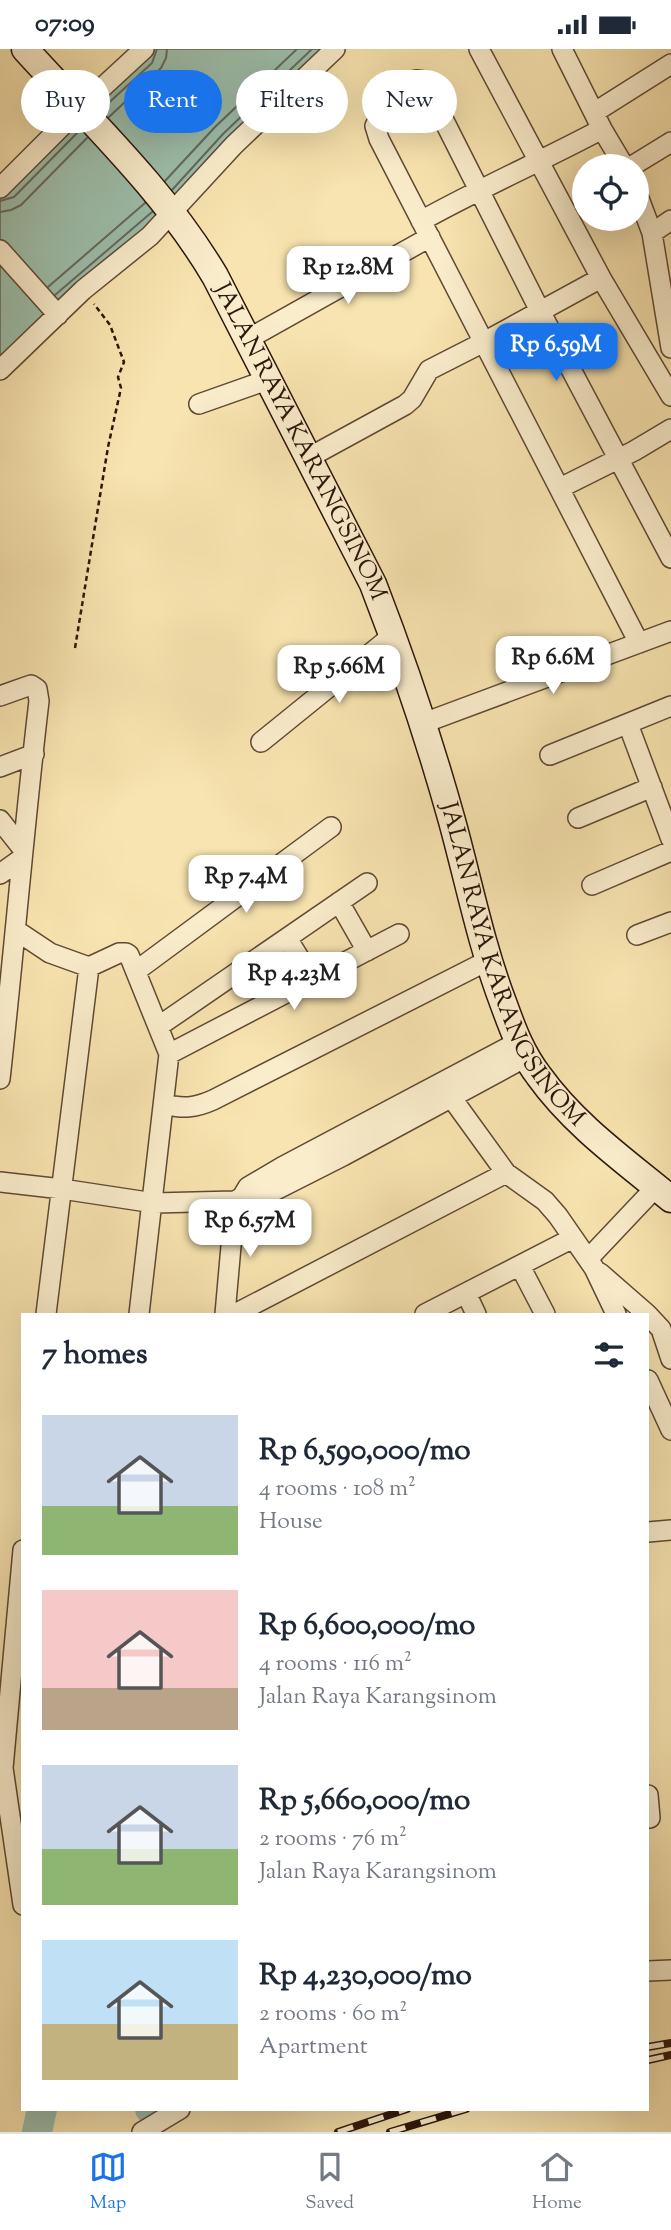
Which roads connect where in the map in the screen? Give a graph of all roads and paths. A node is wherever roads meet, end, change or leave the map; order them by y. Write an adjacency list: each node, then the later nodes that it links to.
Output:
1 (25, 49): 7 (street, JALAN RAYA KARANGSINOM)
2 (144, 49): 8 (street)
3 (335, 49): 18 (street)
4 (479, 49): 15 (street)
5 (567, 51): 9 (street)
6 (671, 64): 9 (street)
7 (44, 70)
8 (110, 88)
9 (598, 121): 13 (street); 15 (street)
10 (66, 133): 16 (street)
11 (101, 133): 18 (street, JALAN RAYA KARANGSINOM)
12 (671, 142): 14 (street)
13 (617, 154)
14 (649, 156)
15 (538, 163): 17 (street); 24 (street)
16 (0, 188)
17 (478, 190): 21 (street); 21 (street); 27 (street)
18 (170, 209): 25 (street); 28 (street, JALAN RAYA KARANGSINOM)
19 (671, 221): 22 (street)
20 (649, 225): 22 (street)
21 (425, 229): 28 (street); 29 (street)
22 (652, 233): 30 (street)
23 (0, 250): 26 (street)
24 (601, 278): 27 (street); 33 (street)
25 (83, 290): 26 (street); 43 (path)
26 (54, 311): 31 (street)
27 (540, 311): 29 (street); 37 (street)
28 (246, 340): 32 (street, JALAN RAYA KARANGSINOM)
29 (484, 342): 36 (street); 38 (street)
30 (671, 348)
31 (0, 370)
32 (267, 380): 34 (street); 36 (street, JALAN RAYA KARANGSINOM)
33 (671, 396)
34 (199, 404)
35 (671, 429): 37 (street)
36 (308, 458): 40 (street, JALAN RAYA KARANGSINOM)
37 (619, 459): 38 (street); 39 (street)
38 (560, 488): 42 (street)
39 (671, 558)
40 (393, 636): 46 (street, JALAN RAYA KARANGSINOM); 48 (street)
41 (669, 637): 42 (street)
42 (639, 643): 46 (street)
43 (75, 648)
44 (0, 696): 49 (street)
45 (671, 706): 47 (street)
46 (421, 724): 69 (street, JALAN RAYA KARANGSINOM)
47 (628, 724): 50 (street); 52 (street)
48 (261, 741)
49 (34, 754): 51 (street); 58 (street)
50 (550, 755)
51 (0, 767)
52 (652, 787): 53 (street); 56 (street)
53 (578, 818)
54 (0, 820): 58 (street)
55 (331, 827): 71 (street)
56 (671, 839)
57 (671, 851): 61 (street)
58 (21, 853): 59 (street); 64 (street)
59 (0, 874)
60 (366, 883): 62 (street)
61 (592, 885)
62 (339, 901): 67 (street); 68 (street)
63 (671, 922): 66 (street)
64 (16, 931): 70 (street); 76 (street)
65 (399, 934): 68 (street)
66 (637, 935)
67 (287, 938): 72 (street); 73 (street)
68 (367, 951): 72 (street)
69 (487, 961): 74 (street, JALAN RAYA KARANGSINOM); 78 (street)
70 (89, 967): 71 (street); 81 (street)
71 (136, 971): 73 (street)
72 (312, 979): 75 (street)
73 (159, 1026): 75 (street)
74 (522, 1050): 77 (street); 82 (street, JALAN RAYA KARANGSINOM)
75 (169, 1054): 78 (street)
76 (0, 1079)
77 (446, 1091): 79 (street); 83 (street)
78 (164, 1104): 84 (street)
79 (506, 1173): 85 (street); 92 (street)
80 (0, 1182): 81 (street)
81 (62, 1189): 84 (street); 89 (street)
82 (664, 1193): 86 (street)
83 (238, 1199): 84 (street); 91 (street)
84 (154, 1203): 90 (street)
85 (573, 1238): 86 (street); 87 (street)
86 (591, 1264): 96 (street); 97 (street)
87 (520, 1266): 88 (street); 95 (street)
88 (466, 1293): 93 (street); 94 (street)
89 (47, 1313)
90 (139, 1313)
91 (225, 1313)
92 (237, 1313)
93 (427, 1313)
94 (476, 1313)
95 (544, 1313)
96 (616, 1313)
97 (645, 1313)
98 (649, 1317): 99 (street)
99 (671, 1359)
100 (649, 1382): 101 (street)
101 (671, 1430)
102 (21, 1594): 103 (street)
103 (9, 1746): 106 (street)
104 (649, 1806): 105 (street)
105 (650, 1818)
106 (21, 1891)
107 (671, 1970): 108 (street)
108 (649, 1971)
109 (177, 2111): 110 (street)
110 (142, 2132)

